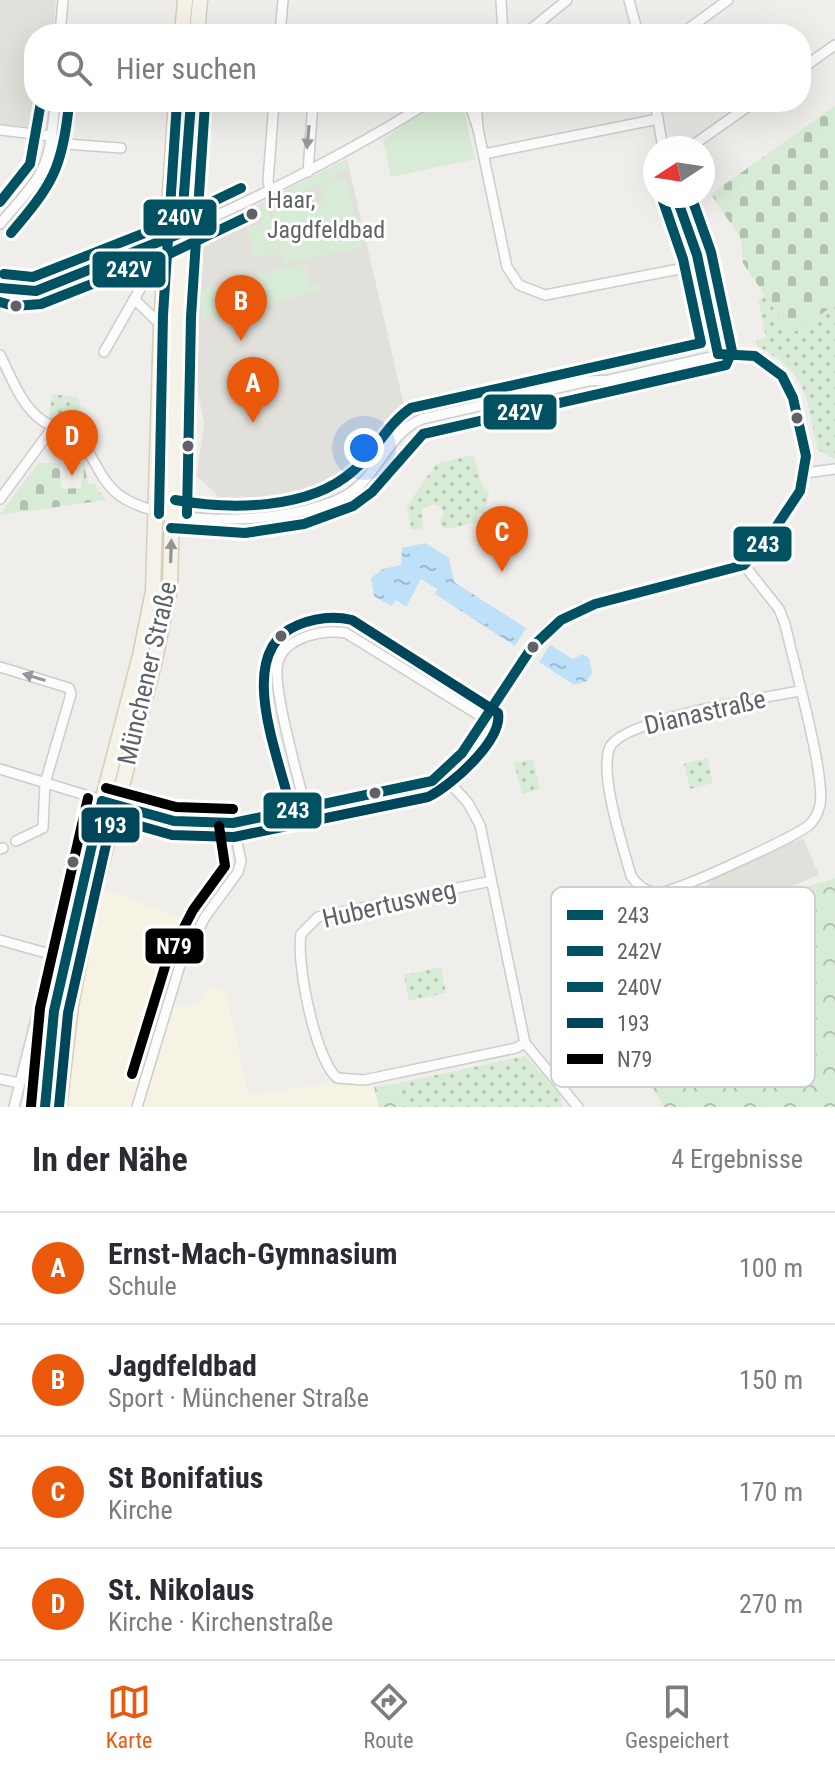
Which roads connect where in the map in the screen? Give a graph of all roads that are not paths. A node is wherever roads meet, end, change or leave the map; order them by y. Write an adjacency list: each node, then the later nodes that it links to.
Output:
1 (63, 0): 9 (street)
2 (185, 0): 10 (main road)
3 (200, 0): 11 (main road)
4 (283, 0): 12 (street)
5 (501, 0): 13 (street)
6 (567, 0): 14 (street)
7 (629, 0): 15 (street)
8 (728, 0): 16 (street)
9 (61, 24)
10 (183, 24)
11 (198, 24)
12 (281, 24)
13 (502, 24)
14 (537, 24)
15 (635, 24)
16 (695, 24)
17 (835, 45): 18 (street)
18 (811, 62)
19 (54, 112): 34 (street)
20 (175, 112): 42 (main road, Münchener Straße)
21 (190, 112): 41 (main road, Münchener Straße)
22 (273, 112): 38 (street)
23 (312, 112): 37 (street, one-way to 37)
24 (411, 112): 37 (street)
25 (472, 112): 30 (street)
26 (477, 112): 30 (street)
27 (657, 112): 29 (street)
28 (740, 112): 33 (street)
29 (658, 119): 32 (street); 36 (street)
30 (478, 129): 36 (street)
31 (0, 130): 34 (street)
32 (661, 136)
33 (706, 136)
34 (52, 139): 35 (street); 40 (street)
35 (121, 148)
36 (484, 154): 44 (street)
37 (308, 172): 38 (street)
38 (270, 190): 41 (street)
39 (680, 208): 44 (street)
40 (0, 224)
41 (181, 233): 42 (street); 57 (main road, Münchener Straße)
42 (166, 240): 43 (street); 45 (main road, Münchener Straße)
43 (133, 254): 45 (street); 46 (street)
44 (700, 265): 50 (street)
45 (158, 268): 47 (street); 48 (main road, Münchener Straße)
46 (0, 288)
47 (134, 299): 48 (street); 49 (street)
48 (161, 325): 56 (main road, Münchener Straße)
49 (104, 352)
50 (718, 354): 54 (street); 57 (street)
51 (0, 355): 52 (street)
52 (53, 427): 55 (street); 56 (street)
53 (835, 469): 54 (street)
54 (805, 473): 58 (street)
55 (2, 493)
56 (157, 510): 57 (street); 65 (main road, Münchener Straße)
57 (173, 514): 65 (main road, Münchener Straße, one-way to 57)
58 (744, 565): 60 (street, Dianastraße); 61 (street)
59 (0, 667): 64 (street, one-way to 59)
60 (799, 691): 70 (street, Dianastraße); 71 (street, Dianastraße)
61 (485, 719): 63 (street); 66 (street)
62 (0, 769): 64 (street)
63 (442, 774): 66 (street); 69 (street)
64 (45, 783): 65 (street); 68 (street)
65 (108, 802): 67 (street); 73 (main road, Münchener Straße); 82 (main road, Münchener Straße)
66 (305, 807): 67 (street)
67 (233, 823): 83 (street)
68 (16, 841)
69 (491, 881): 75 (street); 75 (street, Hubertusweg)
70 (641, 887)
71 (676, 887)
72 (0, 940): 73 (street)
73 (64, 958): 74 (main road, Münchener Straße)
74 (54, 1011): 78 (street); 81 (main road, Münchener Straße)
75 (525, 1043): 76 (street)
76 (551, 1074)
77 (0, 1079): 78 (street)
78 (19, 1083): 80 (street)
79 (561, 1087): 84 (street)
80 (14, 1107)
81 (45, 1107)
82 (59, 1107)
83 (137, 1107)
84 (578, 1107)

